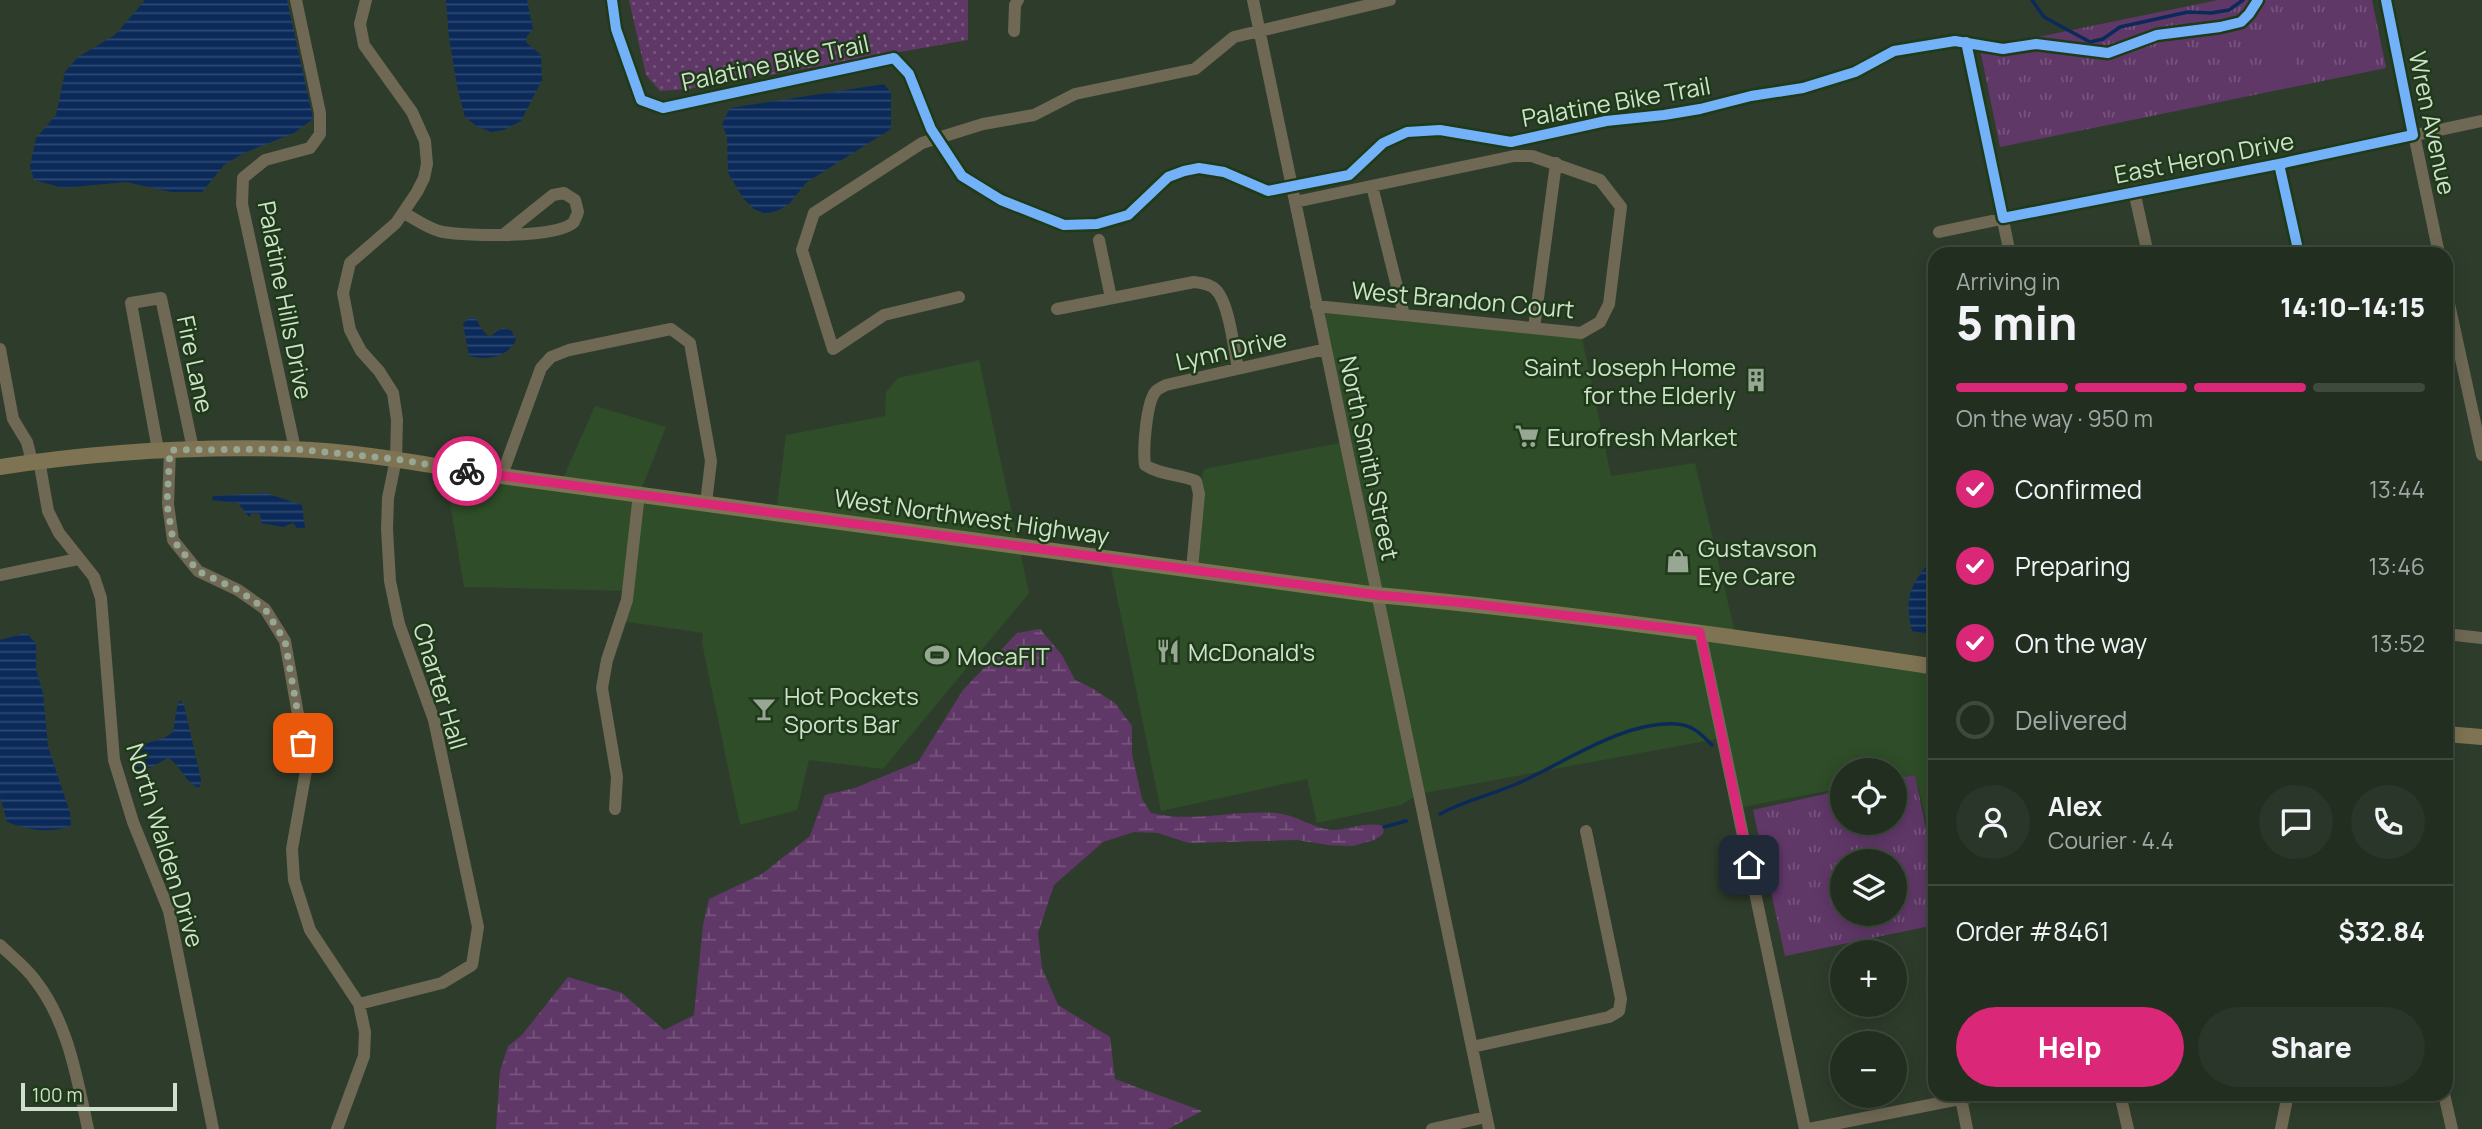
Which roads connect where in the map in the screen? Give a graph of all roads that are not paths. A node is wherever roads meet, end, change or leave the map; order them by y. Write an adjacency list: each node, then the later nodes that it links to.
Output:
1 (296, 0): 38 (street, Palatine Hills Drive)
2 (366, 0): 18 (street, Charter Hall)
3 (1018, 0): 9 (street)
4 (1253, 0): 8 (street, North Smith Street)
5 (1390, 0): 7 (street)
6 (2386, 0): 12 (street, Wren Avenue)
7 (1356, 4): 8 (street)
8 (1260, 30): 17 (street, North Smith Street); 27 (street)
9 (1014, 31)
10 (1966, 42): 19 (street)
11 (2481, 121): 12 (street, East Heron Drive)
12 (2413, 135): 14 (street, East Heron Drive); 26 (street, Wren Avenue)
13 (1556, 163): 15 (street, West Brandon Court); 33 (street); 33 (street, West Brandon Court)
14 (2279, 164): 16 (street, East Heron Drive); 25 (street)
15 (1372, 186): 17 (street, West Brandon Court); 31 (street)
16 (2134, 191): 19 (street, East Heron Drive); 24 (street)
17 (1295, 202): 29 (street, North Smith Street)
18 (404, 213): 21 (street); 41 (street, Charter Hall)
19 (2003, 218): 20 (street, East Heron Drive); 23 (street)
20 (1939, 232)
21 (503, 235): 21 (street)
22 (1099, 240): 28 (street)
23 (2009, 247)
24 (2146, 247)
25 (2297, 247)
26 (2437, 247)
27 (959, 297)
28 (1111, 298): 30 (street); 36 (street)
29 (1316, 306): 31 (street, West Brandon Court); 35 (street, North Smith Street)
30 (1057, 309)
31 (1404, 315): 33 (street, West Brandon Court)
32 (2453, 322): 40 (street)
33 (1534, 328)
34 (0, 349): 42 (street, North Walden Drive)
35 (1325, 349): 36 (street, Lynn Drive); 50 (street, North Smith Street)
36 (1238, 368): 48 (street, Lynn Drive)
37 (193, 449): 38 (main road, West Northwest Highway); 39 (main road, West Northwest Highway); 39 (street, Fire Lane)
38 (295, 449): 41 (main road, West Northwest Highway)
39 (164, 450): 42 (main road, West Northwest Highway); 60 (street)
40 (2482, 455)
41 (396, 459): 44 (main road, West Northwest Highway); 60 (street, Charter Hall)
42 (36, 461): 43 (main road, West Northwest Highway); 47 (street, North Walden Drive)
43 (0, 467)
44 (502, 475): 45 (main road, West Northwest Highway); 46 (street)
45 (639, 494): 46 (main road, West Northwest Highway); 57 (street)
46 (706, 503): 48 (main road, West Northwest Highway)
47 (78, 559): 49 (street); 69 (street, North Walden Drive)
48 (1192, 569): 50 (main road, West Northwest Highway)
49 (0, 575)
50 (1377, 595): 51 (main road, West Northwest Highway); 61 (street, North Smith Street)
51 (1700, 632): 54 (main road, West Northwest Highway); 72 (street)
52 (2453, 635): 53 (street)
53 (2482, 638)
54 (1928, 666)
55 (2453, 735): 56 (main road)
56 (2482, 737)
57 (615, 809)
58 (1586, 831): 61 (street)
59 (0, 945): 68 (street)
60 (359, 1004): 70 (street)
61 (1472, 1047): 67 (street, North Smith Street)
62 (1946, 1101): 72 (street)
63 (1962, 1101): 73 (street)
64 (2122, 1101): 74 (street)
65 (2287, 1101): 75 (street)
66 (2446, 1101): 76 (street)
67 (1488, 1123): 71 (street)
68 (88, 1129)
69 (214, 1129)
70 (337, 1129)
71 (1432, 1129)
72 (1807, 1129)
73 (1967, 1129)
74 (2128, 1129)
75 (2281, 1129)
76 (2452, 1129)

